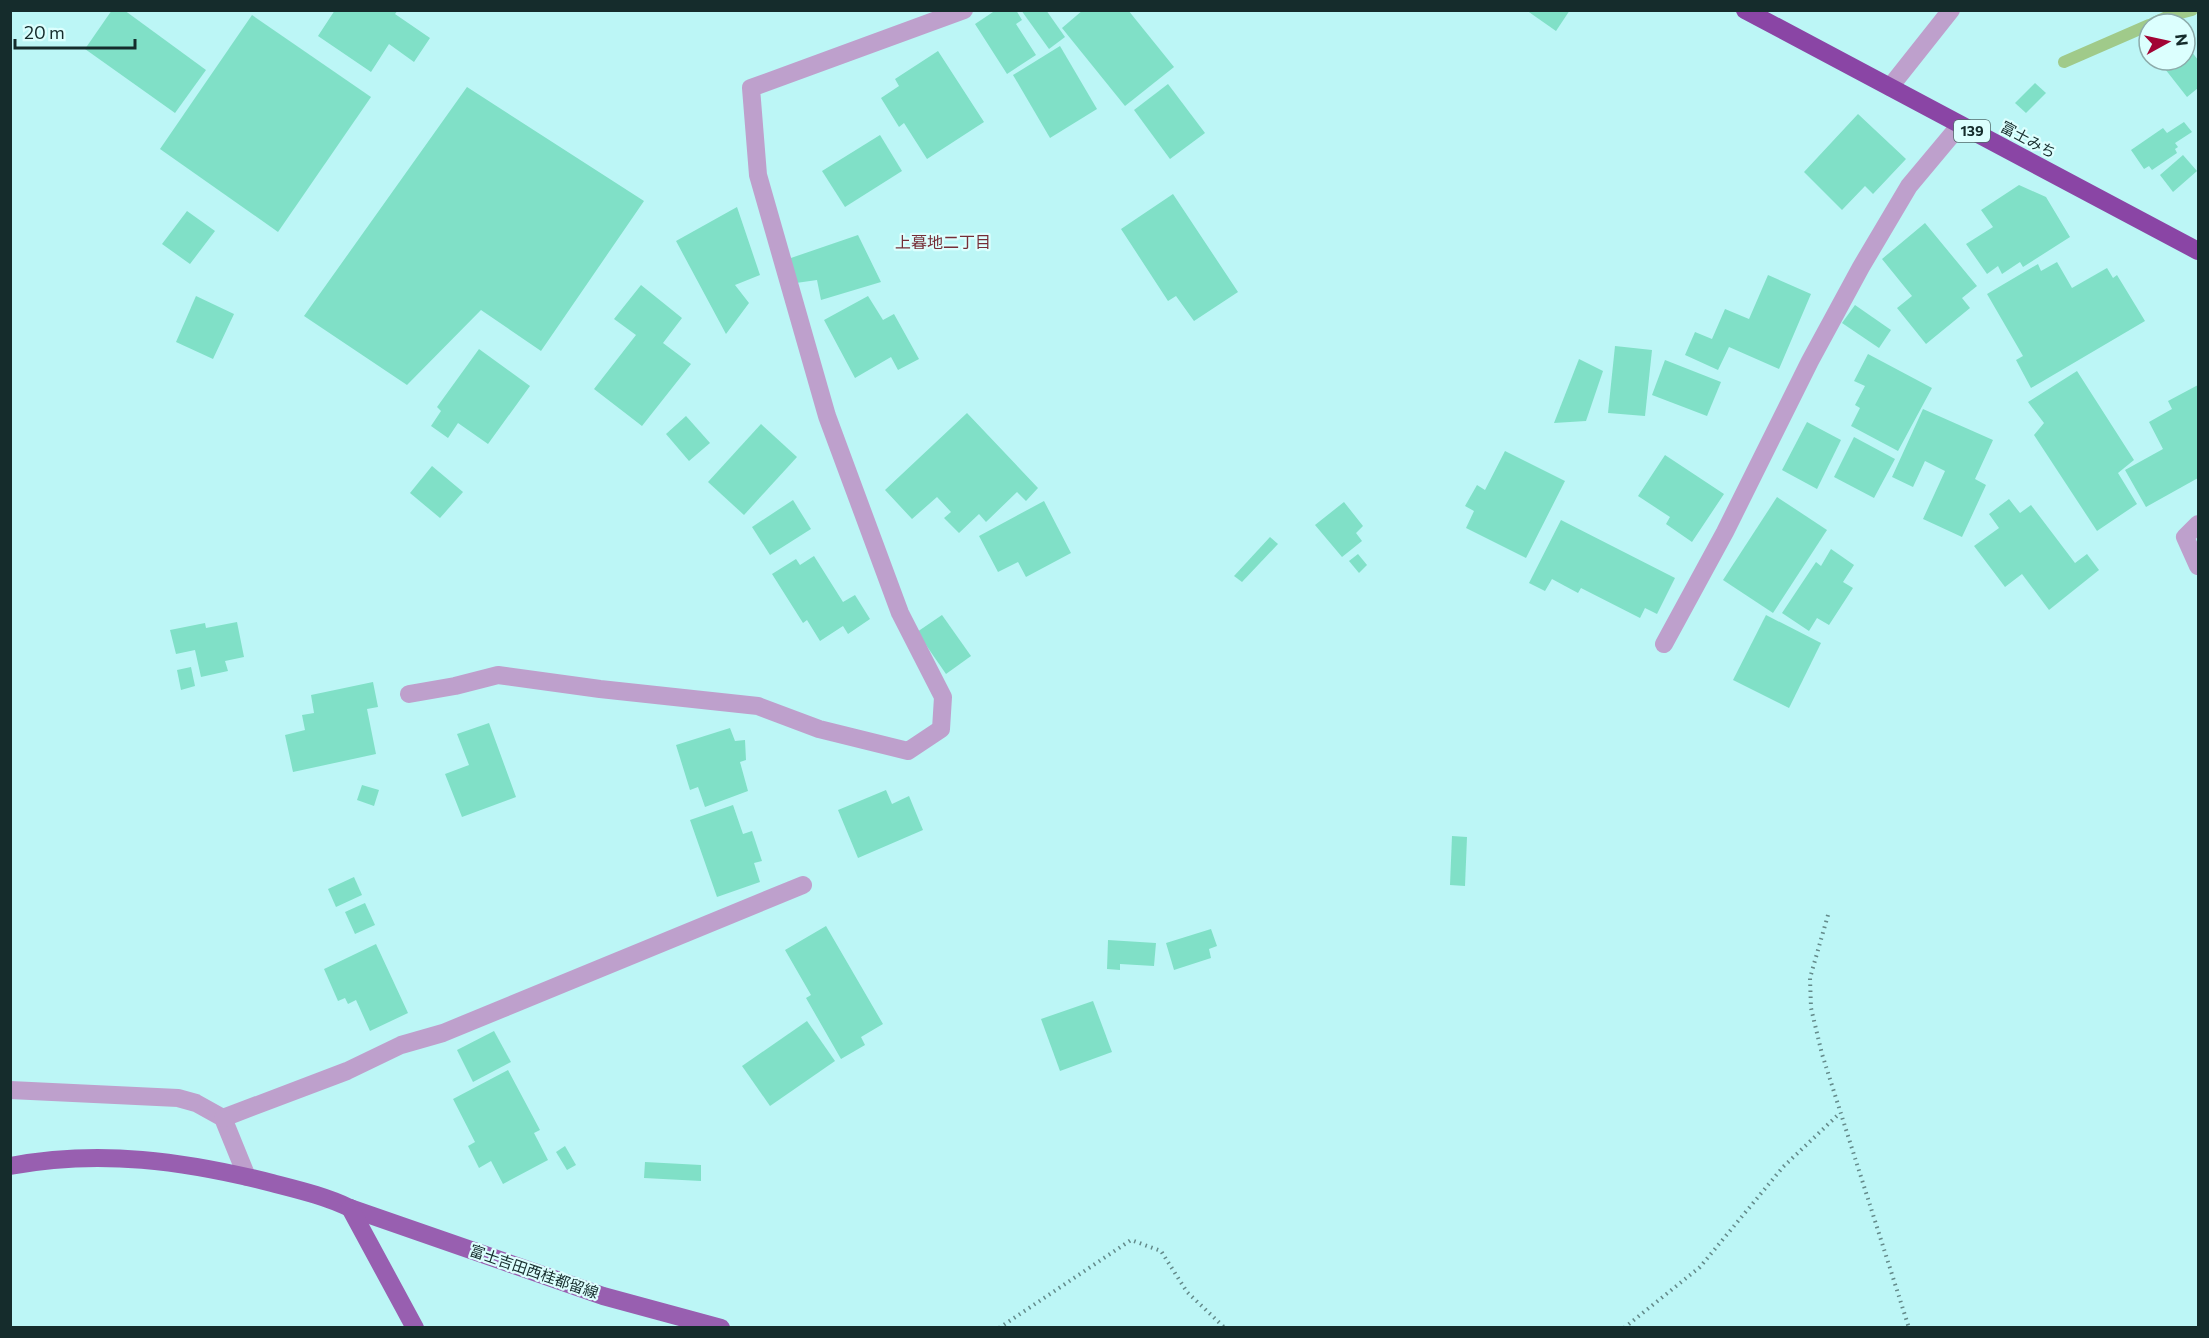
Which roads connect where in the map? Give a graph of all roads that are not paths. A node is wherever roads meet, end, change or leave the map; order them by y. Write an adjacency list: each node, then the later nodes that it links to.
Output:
1 (964, 10): 10 (street)
2 (1745, 10): 4 (highway, 富士みち / 139)
3 (1951, 10): 4 (street)
4 (1890, 87): 5 (highway, 富士みち / 139)
5 (1960, 125): 6 (highway, 富士みち / 139); 9 (street)
6 (2199, 251)
7 (2199, 524): 8 (street)
8 (2199, 566)
9 (1664, 644)
10 (410, 694)
11 (803, 885): 13 (street)
12 (10, 1090): 13 (street)
13 (223, 1118): 15 (street)
14 (10, 1166): 15 (main road, 富士吉田西桂都留線)
15 (247, 1177): 16 (main road, 富士吉田西桂都留線)
16 (350, 1208): 17 (main road); 18 (main road, 富士吉田西桂都留線)
17 (415, 1328)
18 (721, 1328)

